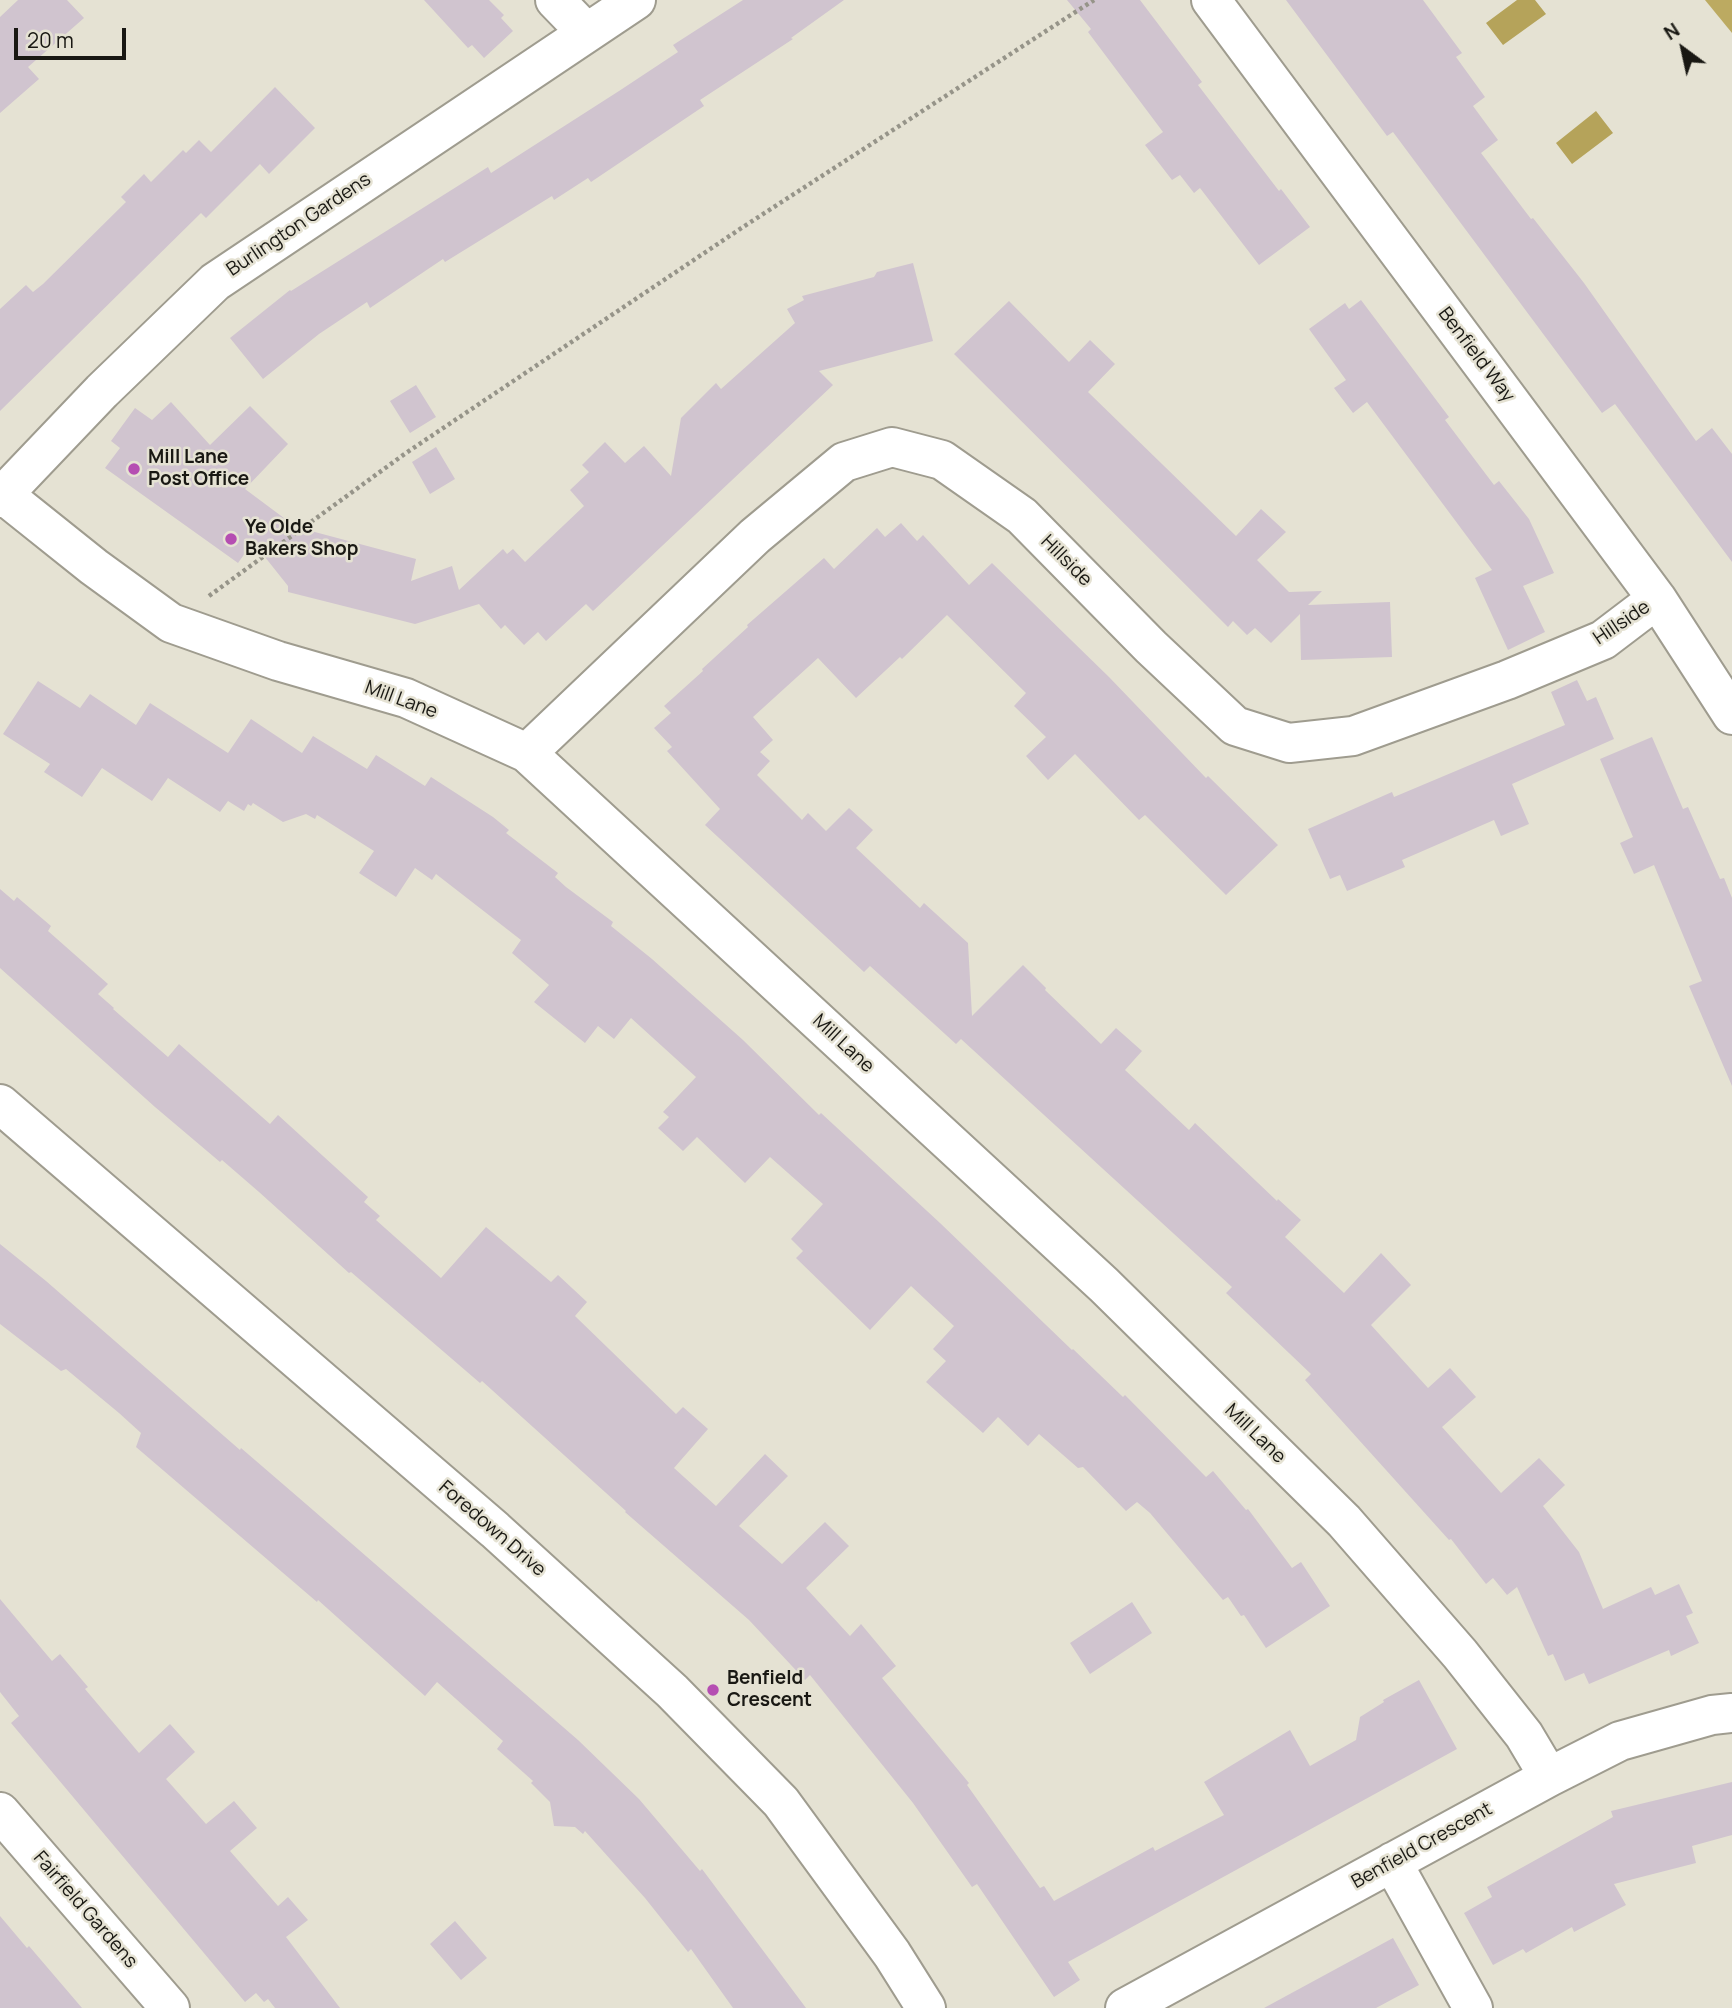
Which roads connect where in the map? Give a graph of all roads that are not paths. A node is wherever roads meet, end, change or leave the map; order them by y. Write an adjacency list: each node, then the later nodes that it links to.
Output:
1 (555, 0): 4 (street)
2 (636, 0): 4 (street, Burlington Gardens)
3 (1211, 0): 6 (street, Benfield Way)
4 (586, 32): 5 (street, Burlington Gardens)
5 (2, 497): 8 (street, Mill Lane)
6 (1657, 599): 7 (street, Benfield Way); 8 (street, Hillside)
7 (1732, 715)
8 (527, 753): 11 (street, Mill Lane)
9 (0, 1104): 15 (street, Foredown Drive)
10 (1732, 1713): 11 (street, Benfield Crescent)
11 (1549, 1777): 13 (street, Benfield Crescent)
12 (0, 1812): 14 (street, Fairfield Gardens)
13 (1392, 1862): 16 (street, Benfield Crescent); 17 (street)
14 (170, 2008)
15 (926, 2008)
16 (1125, 2008)
17 (1473, 2008)

